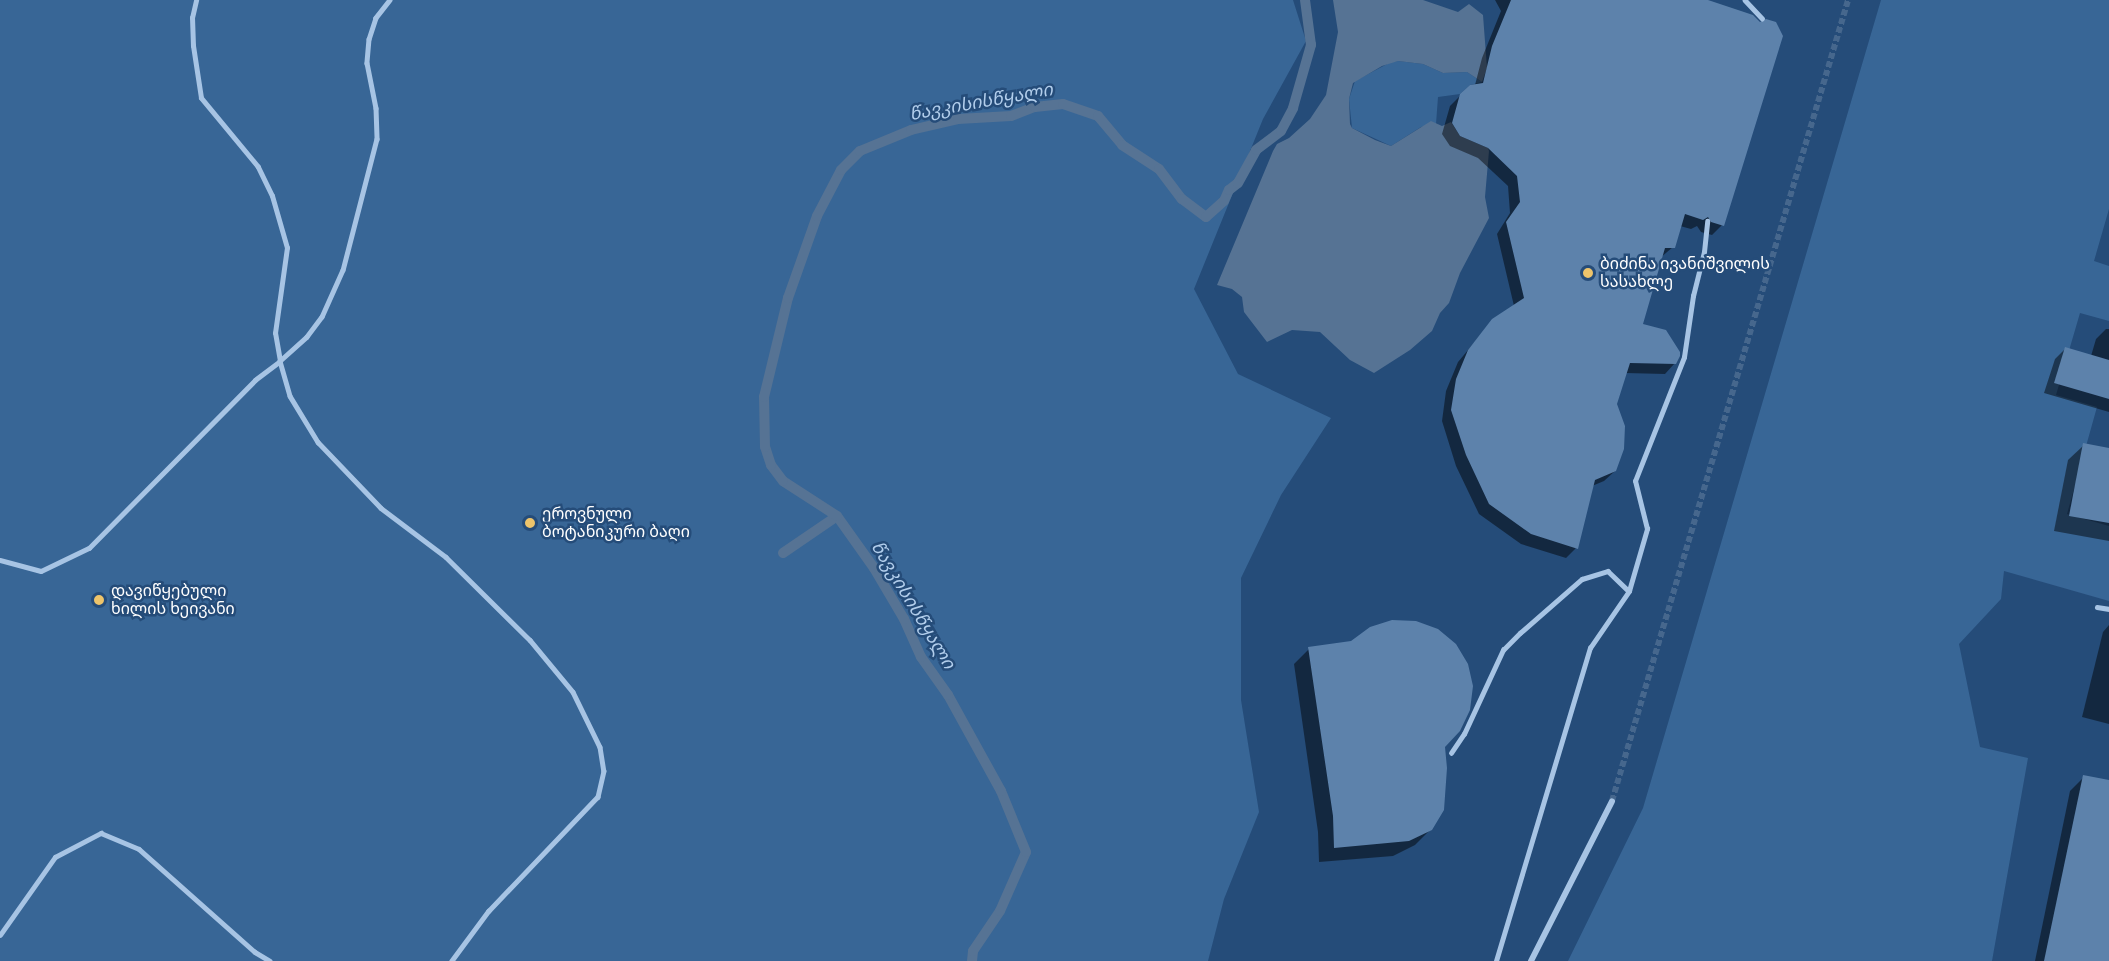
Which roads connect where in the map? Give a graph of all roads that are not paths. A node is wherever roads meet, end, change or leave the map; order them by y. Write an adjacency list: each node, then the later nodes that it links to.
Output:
1 (196, 0): 6 (lane)
2 (390, 0): 6 (lane)
3 (1745, 0): 4 (lane)
4 (1762, 18)
5 (1707, 221): 8 (lane)
6 (280, 361): 7 (lane); 15 (lane)
7 (0, 560)
8 (1629, 591): 11 (lane); 16 (lane)
9 (2097, 607): 10 (lane)
10 (2109, 609)
11 (1451, 753)
12 (1612, 801): 17 (street)
13 (0, 935): 14 (lane)
14 (270, 961)
15 (452, 961)
16 (1496, 961)
17 (1531, 961)

